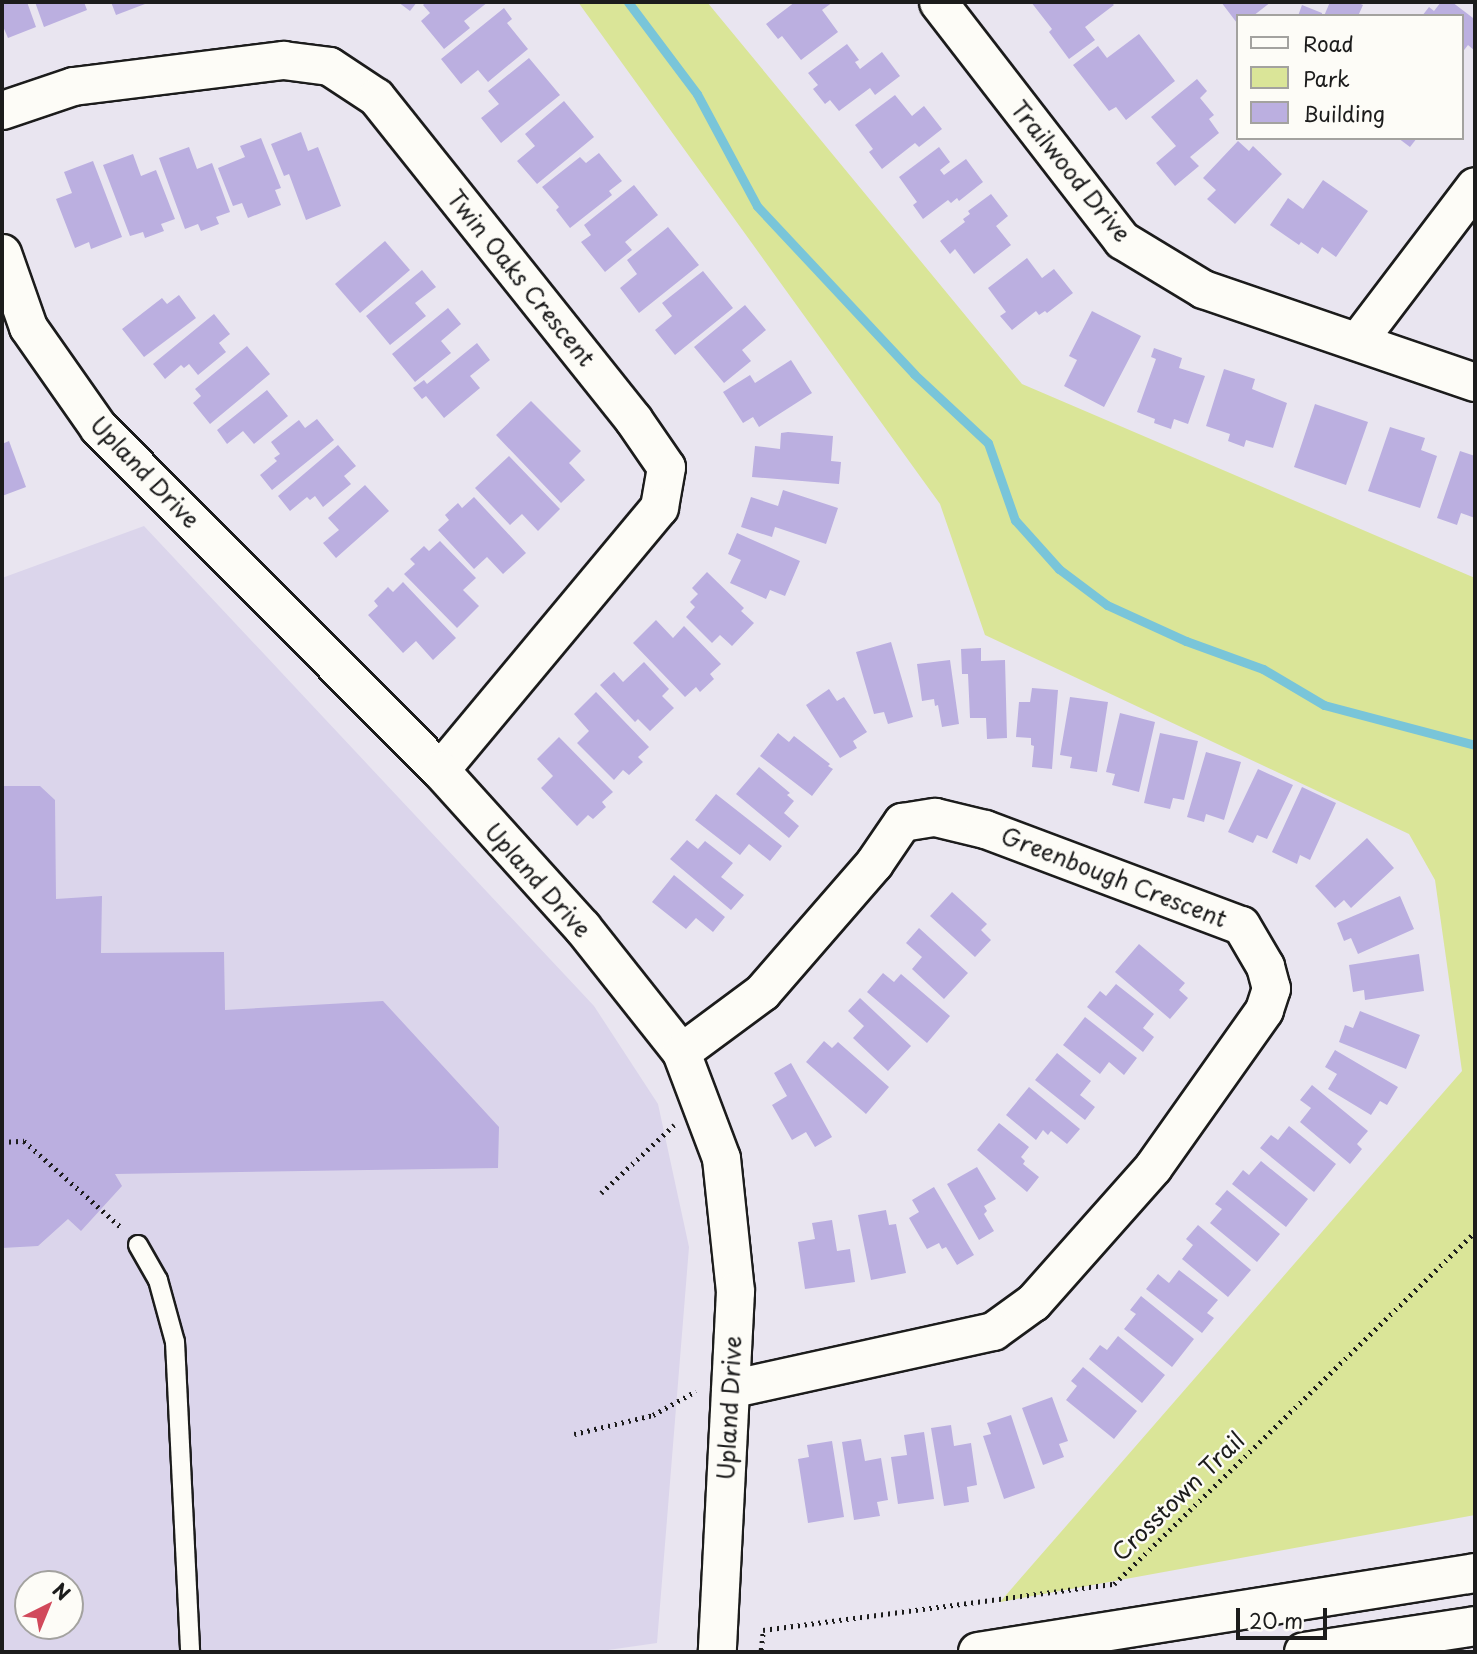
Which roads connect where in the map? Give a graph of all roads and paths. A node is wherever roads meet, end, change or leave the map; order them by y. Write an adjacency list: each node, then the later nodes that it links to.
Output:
1 (938, 2): 6 (street, Trailwood Drive)
2 (2, 110): 8 (street, Twin Oaks Crescent)
3 (1475, 186): 6 (street)
4 (2, 253): 5 (street, Upland Drive)
5 (15, 332): 8 (street, Upland Drive)
6 (1358, 340): 7 (street, Trailwood Drive)
7 (1475, 382)
8 (440, 770): 9 (street, Upland Drive)
9 (681, 1052): 10 (street, Upland Drive); 15 (street, Greenbough Crescent)
10 (699, 1100): 12 (path); 15 (street, Upland Drive)
11 (2, 1142): 14 (path)
12 (601, 1193)
13 (1475, 1232): 19 (path, Crosstown Trail)
14 (138, 1245): 20 (lane)
15 (713, 1389): 16 (path); 21 (street, Upland Drive)
16 (574, 1434)
17 (1475, 1573): 22 (main road)
18 (1475, 1626): 23 (main road)
19 (761, 1650)
20 (190, 1652)
21 (718, 1652)
22 (978, 1652)
23 (1304, 1652)

